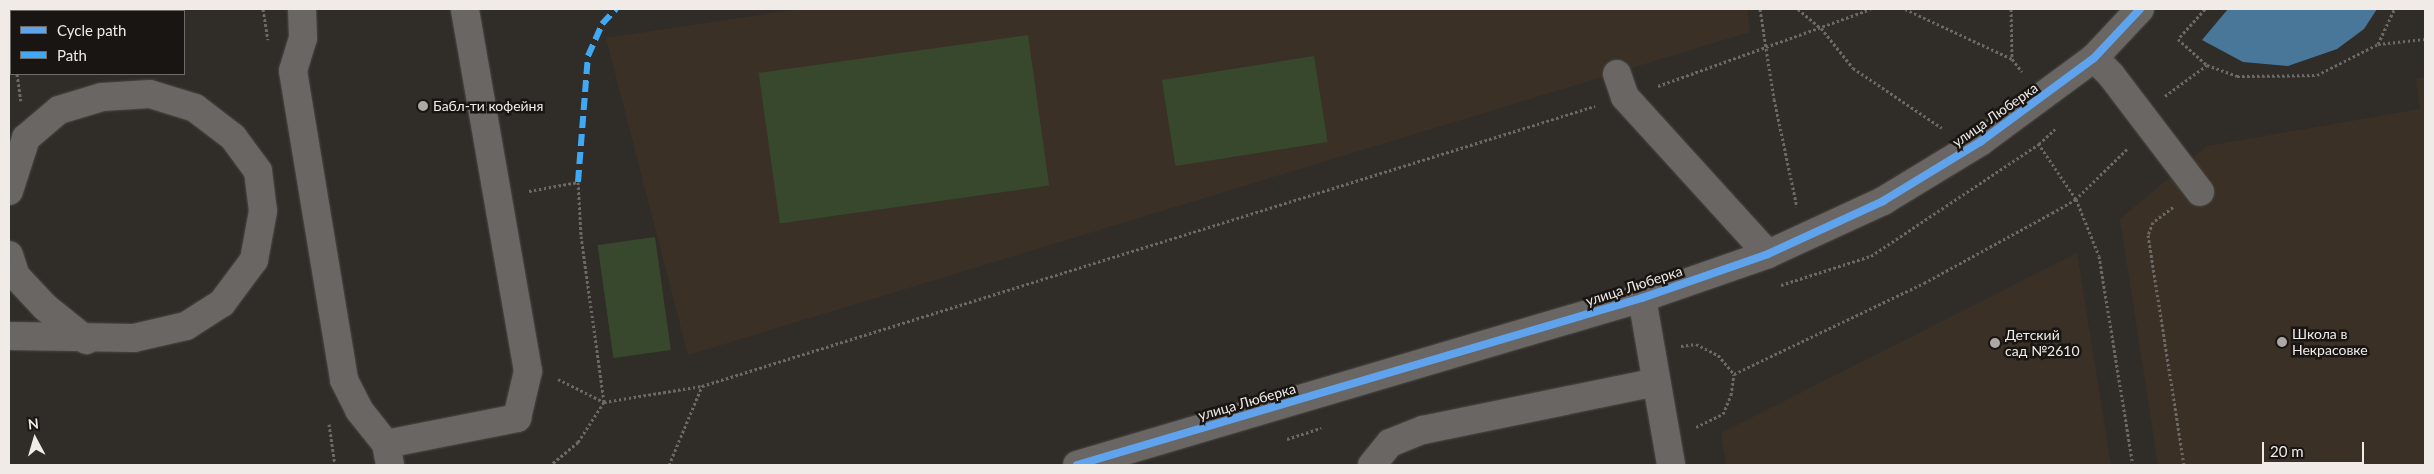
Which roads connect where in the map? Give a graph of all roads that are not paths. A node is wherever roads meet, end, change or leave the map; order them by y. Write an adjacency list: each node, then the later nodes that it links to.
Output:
1 (302, 9): 14 (street)
2 (465, 9): 14 (street)
3 (2140, 9): 4 (street, улица Люберка)
4 (2094, 58): 7 (street); 8 (street, улица Люберка)
5 (1621, 86): 8 (street)
6 (9, 191): 12 (street)
7 (2200, 192)
8 (1768, 254): 10 (street, улица Люберка)
9 (9, 255): 12 (street)
10 (1642, 298): 13 (street); 15 (street, улица Люберка)
11 (9, 336): 12 (street)
12 (86, 340)
13 (1656, 382): 16 (street); 17 (street)
14 (388, 455)
15 (1077, 465)
16 (1372, 465)
17 (1671, 465)

